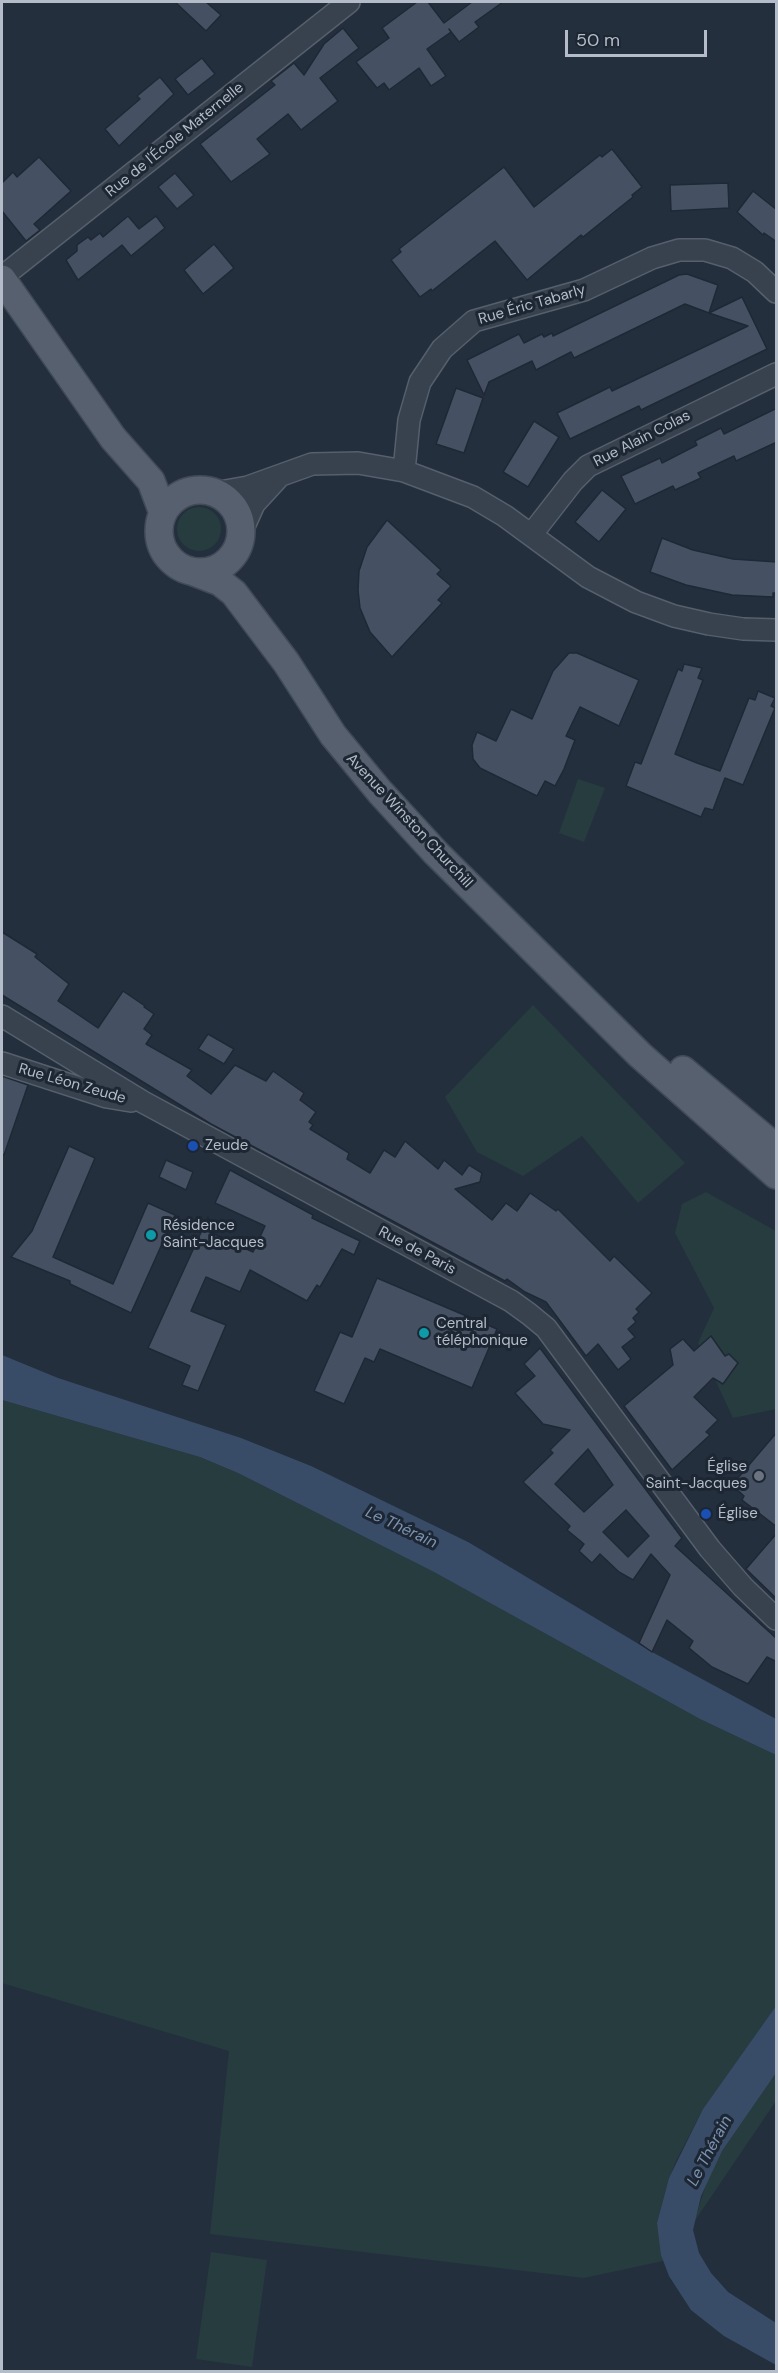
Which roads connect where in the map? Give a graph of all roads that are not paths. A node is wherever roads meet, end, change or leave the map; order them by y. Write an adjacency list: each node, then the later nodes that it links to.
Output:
1 (349, 2): 2 (street, Rue de l'École Maternelle)
2 (2, 278): 5 (main road)
3 (777, 292): 6 (street, Rue Éric Tabarly)
4 (777, 374): 10 (street, Rue Alain Colas)
5 (90, 404): 8 (main road); 9 (main road)
6 (404, 471): 7 (street); 10 (street)
7 (282, 475): 8 (street); 11 (street)
8 (207, 491): 9 (main road); 11 (main road)
9 (163, 513): 12 (main road)
10 (531, 535): 13 (street)
11 (239, 542): 12 (main road); 14 (main road, Avenue Winston Churchill)
12 (191, 571): 14 (main road, Avenue Winston Churchill)
13 (777, 630)
14 (286, 662): 15 (main road, Avenue Winston Churchill)
15 (550, 964): 19 (main road, Avenue Winston Churchill); 20 (main road, Avenue Winston Churchill)
16 (2, 1016): 18 (street, Rue de Paris)
17 (2, 1063): 18 (street, Rue Léon Zeude)
18 (143, 1102): 21 (street, Rue de Paris)
19 (777, 1148)
20 (777, 1175)
21 (777, 1619)

